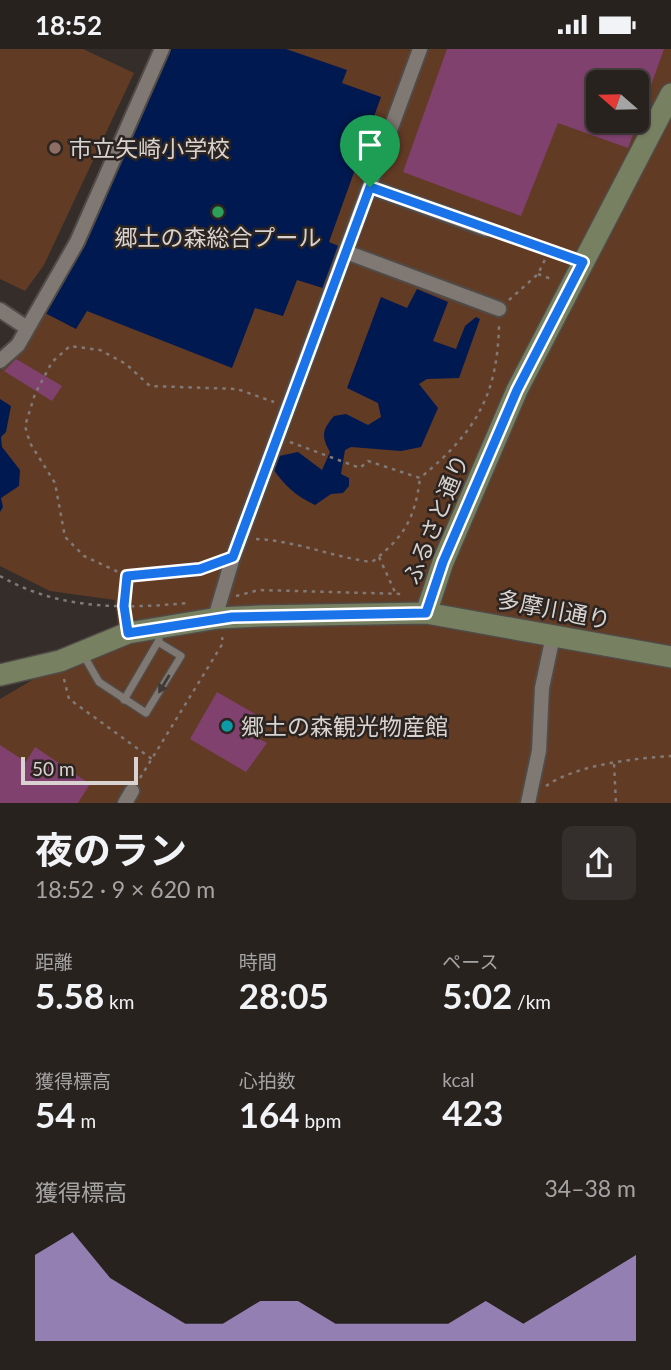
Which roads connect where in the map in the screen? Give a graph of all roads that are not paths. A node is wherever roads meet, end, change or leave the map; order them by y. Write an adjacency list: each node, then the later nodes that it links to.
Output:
1 (162, 49): 9 (street)
2 (420, 49): 4 (street)
3 (671, 94): 12 (street, ふるさと通り)
4 (370, 187): 5 (street); 6 (street)
5 (486, 229)
6 (346, 252): 7 (street); 11 (street)
7 (499, 309)
8 (0, 310): 9 (street)
9 (27, 328): 10 (street)
10 (0, 361)
11 (217, 611)
12 (426, 613): 13 (street, ふるさと通り); 14 (street, 多摩川通り)
13 (160, 635): 15 (street, ふるさと通り); 18 (lane); 18 (lane, one-way to 18)
14 (553, 636): 16 (street, 多摩川通り); 19 (street)
15 (82, 653): 17 (street, ふるさと通り); 18 (lane)
16 (671, 657)
17 (0, 675)
18 (124, 700)
19 (529, 800)

